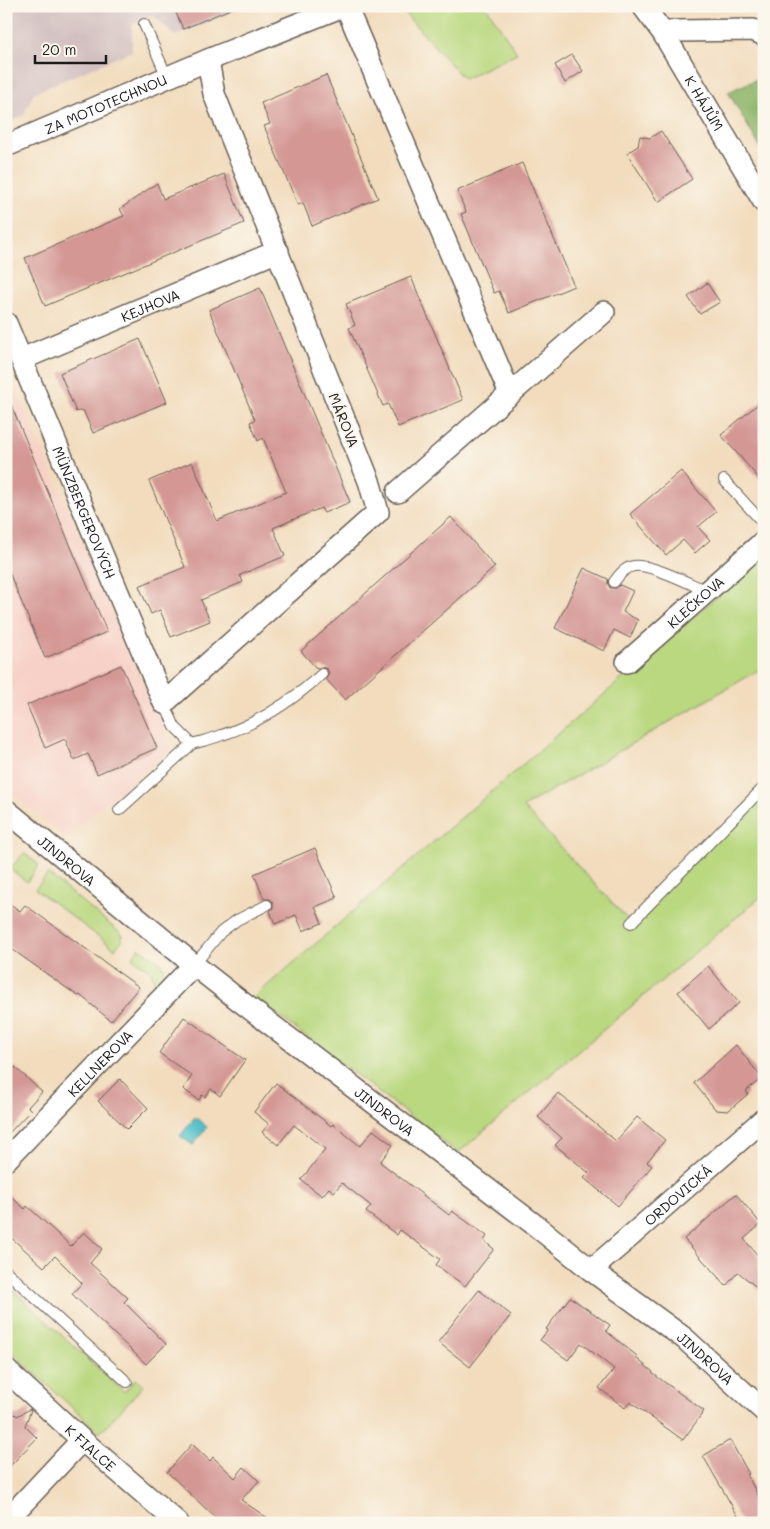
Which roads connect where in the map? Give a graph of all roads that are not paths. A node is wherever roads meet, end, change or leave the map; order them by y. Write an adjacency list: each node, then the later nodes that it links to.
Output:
1 (345, 6): 6 (street, ZA MOTOTECHNOU); 14 (street)
2 (643, 6): 4 (street, K HÁJŮM)
3 (144, 24): 7 (lane)
4 (663, 33): 5 (street); 9 (street, K HÁJŮM)
5 (764, 35)
6 (208, 60): 7 (street, ZA MOTOTECHNOU); 10 (street, MÁROVA)
7 (167, 77): 8 (street, ZA MOTOTECHNOU)
8 (6, 146)
9 (764, 202)
10 (278, 251): 13 (street, KEJHOVA); 23 (street, MÁROVA)
11 (604, 312): 14 (street)
12 (6, 322): 13 (street, MÜNZBERGEROVÝCH)
13 (22, 360): 23 (street, MÜNZBERGEROVÝCH)
14 (510, 394): 16 (street)
15 (724, 480): 17 (lane)
16 (398, 492)
17 (764, 524)
18 (764, 540): 20 (street, KLEČKOVA)
19 (614, 582): 20 (lane)
20 (707, 591): 21 (street, KLEČKOVA)
21 (627, 662)
22 (322, 674): 24 (lane)
23 (164, 703): 24 (lane)
24 (192, 744): 27 (lane)
25 (764, 787): 29 (lane)
26 (6, 810): 30 (street, JINDROVA)
27 (119, 810)
28 (267, 905): 30 (lane)
29 (631, 923)
30 (194, 965): 32 (street, KELLNEROVA); 33 (street, JINDROVA)
31 (764, 1119): 33 (street, ORDOVICKÁ)
32 (6, 1160)
33 (591, 1270): 37 (street, JINDROVA)
34 (6, 1271): 36 (lane)
35 (6, 1370): 38 (street, K FIALCE)
36 (127, 1382)
37 (764, 1410)
38 (82, 1440): 39 (street); 40 (street, K FIALCE)
39 (6, 1520)
40 (178, 1523)

